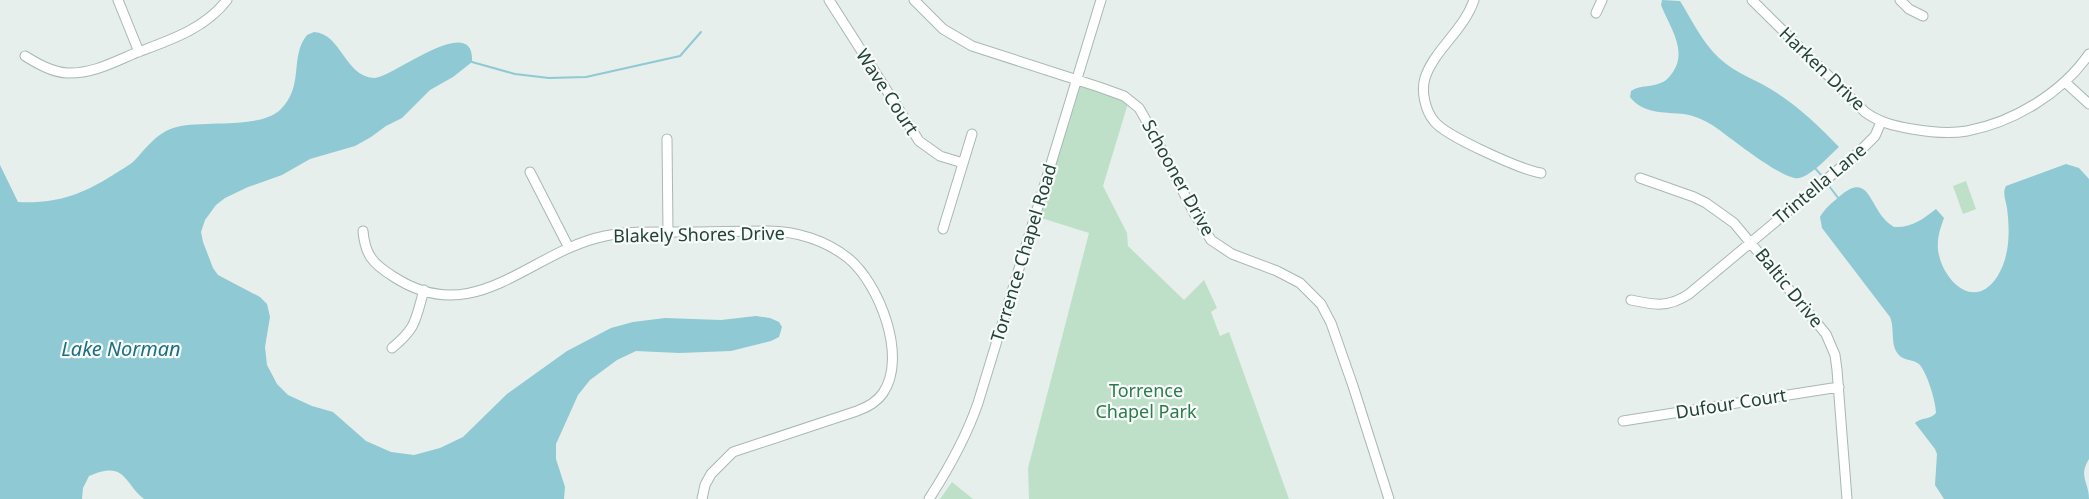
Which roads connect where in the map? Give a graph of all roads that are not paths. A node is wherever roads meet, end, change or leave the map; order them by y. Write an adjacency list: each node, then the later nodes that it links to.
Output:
1 (118, 0): 12 (street)
2 (227, 0): 12 (street)
3 (829, 0): 21 (street, Wave Court)
4 (914, 0): 15 (street, Schooner Drive)
5 (1101, 0): 15 (street, Torrence Chapel Road)
6 (1474, 0): 23 (street)
7 (1602, 0): 10 (street)
8 (1752, 0): 18 (street, Harken Drive)
9 (1900, 0): 11 (street)
10 (1596, 13)
11 (1923, 16)
12 (139, 52): 14 (street)
13 (2089, 54): 16 (street, Harken Drive)
14 (26, 56)
15 (1076, 79): 36 (street, Torrence Chapel Road); 37 (street, Schooner Drive)
16 (2065, 82): 17 (street); 18 (street, Harken Drive)
17 (2089, 104)
18 (1881, 122): 28 (street, Trintella Lane)
19 (972, 134): 21 (street)
20 (667, 140): 27 (street)
21 (963, 163): 25 (street)
22 (530, 172): 29 (street)
23 (1541, 173)
24 (1640, 178): 28 (street, Baltic Drive)
25 (943, 229)
26 (363, 231): 30 (street, Blakely Shores Drive)
27 (668, 232): 29 (street, Blakely Shores Drive); 35 (street, Blakely Shores Drive)
28 (1751, 242): 31 (street, Trintella Lane); 33 (street, Baltic Drive)
29 (570, 248): 30 (street, Blakely Shores Drive)
30 (424, 290): 32 (street)
31 (1631, 300)
32 (392, 348)
33 (1839, 387): 34 (street, Dufour Court); 38 (street, Baltic Drive)
34 (1623, 421)
35 (702, 499)
36 (929, 499)
37 (1389, 499)
38 (1847, 499)

